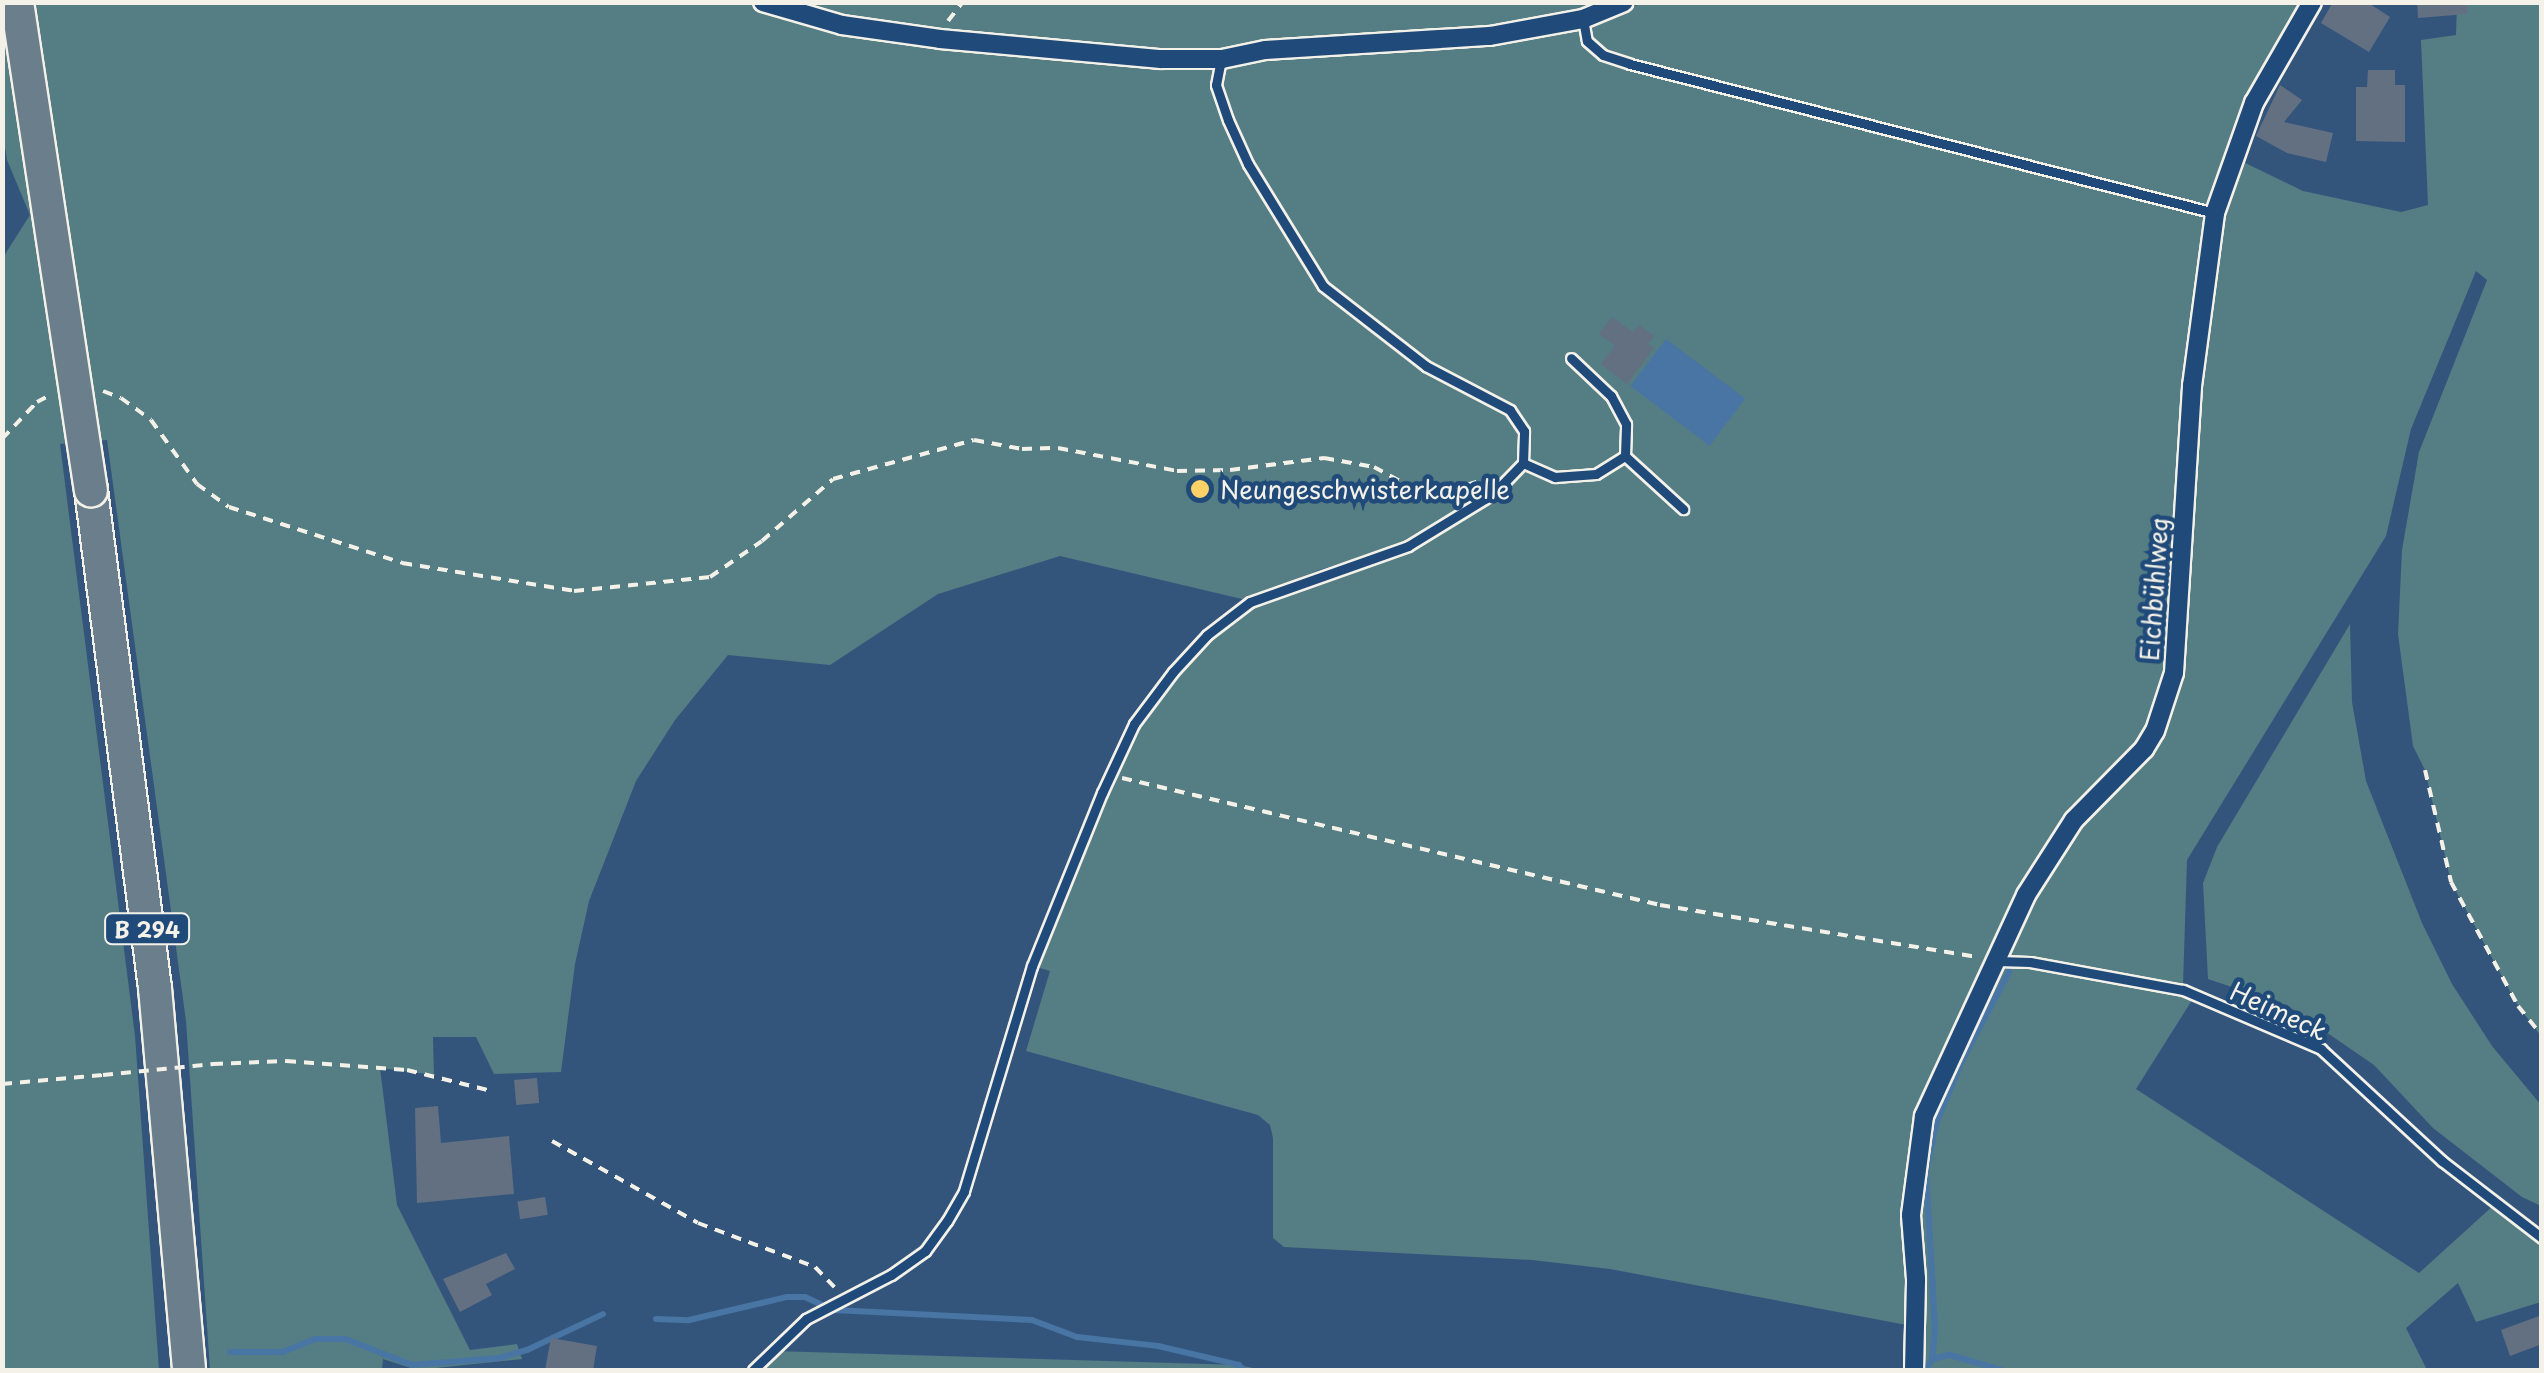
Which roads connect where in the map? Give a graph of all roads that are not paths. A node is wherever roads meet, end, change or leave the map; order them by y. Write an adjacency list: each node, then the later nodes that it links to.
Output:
1 (17, 2): 14 (highway, B 294, bridge)
2 (763, 2): 6 (street)
3 (1624, 2): 5 (street)
4 (2312, 2): 7 (street, Eichbühlweg)
5 (1583, 19): 6 (street); 7 (lane)
6 (1222, 59): 10 (lane)
7 (2215, 213): 12 (street, Eichbühlweg)
8 (1571, 358): 9 (lane)
9 (1624, 456): 10 (lane); 11 (lane)
10 (1523, 463): 15 (lane)
11 (1683, 510)
12 (1998, 961): 13 (lane, Heimeck); 16 (street, Eichbühlweg)
13 (2542, 1238)
14 (189, 1370)
15 (754, 1370)
16 (1914, 1370)

